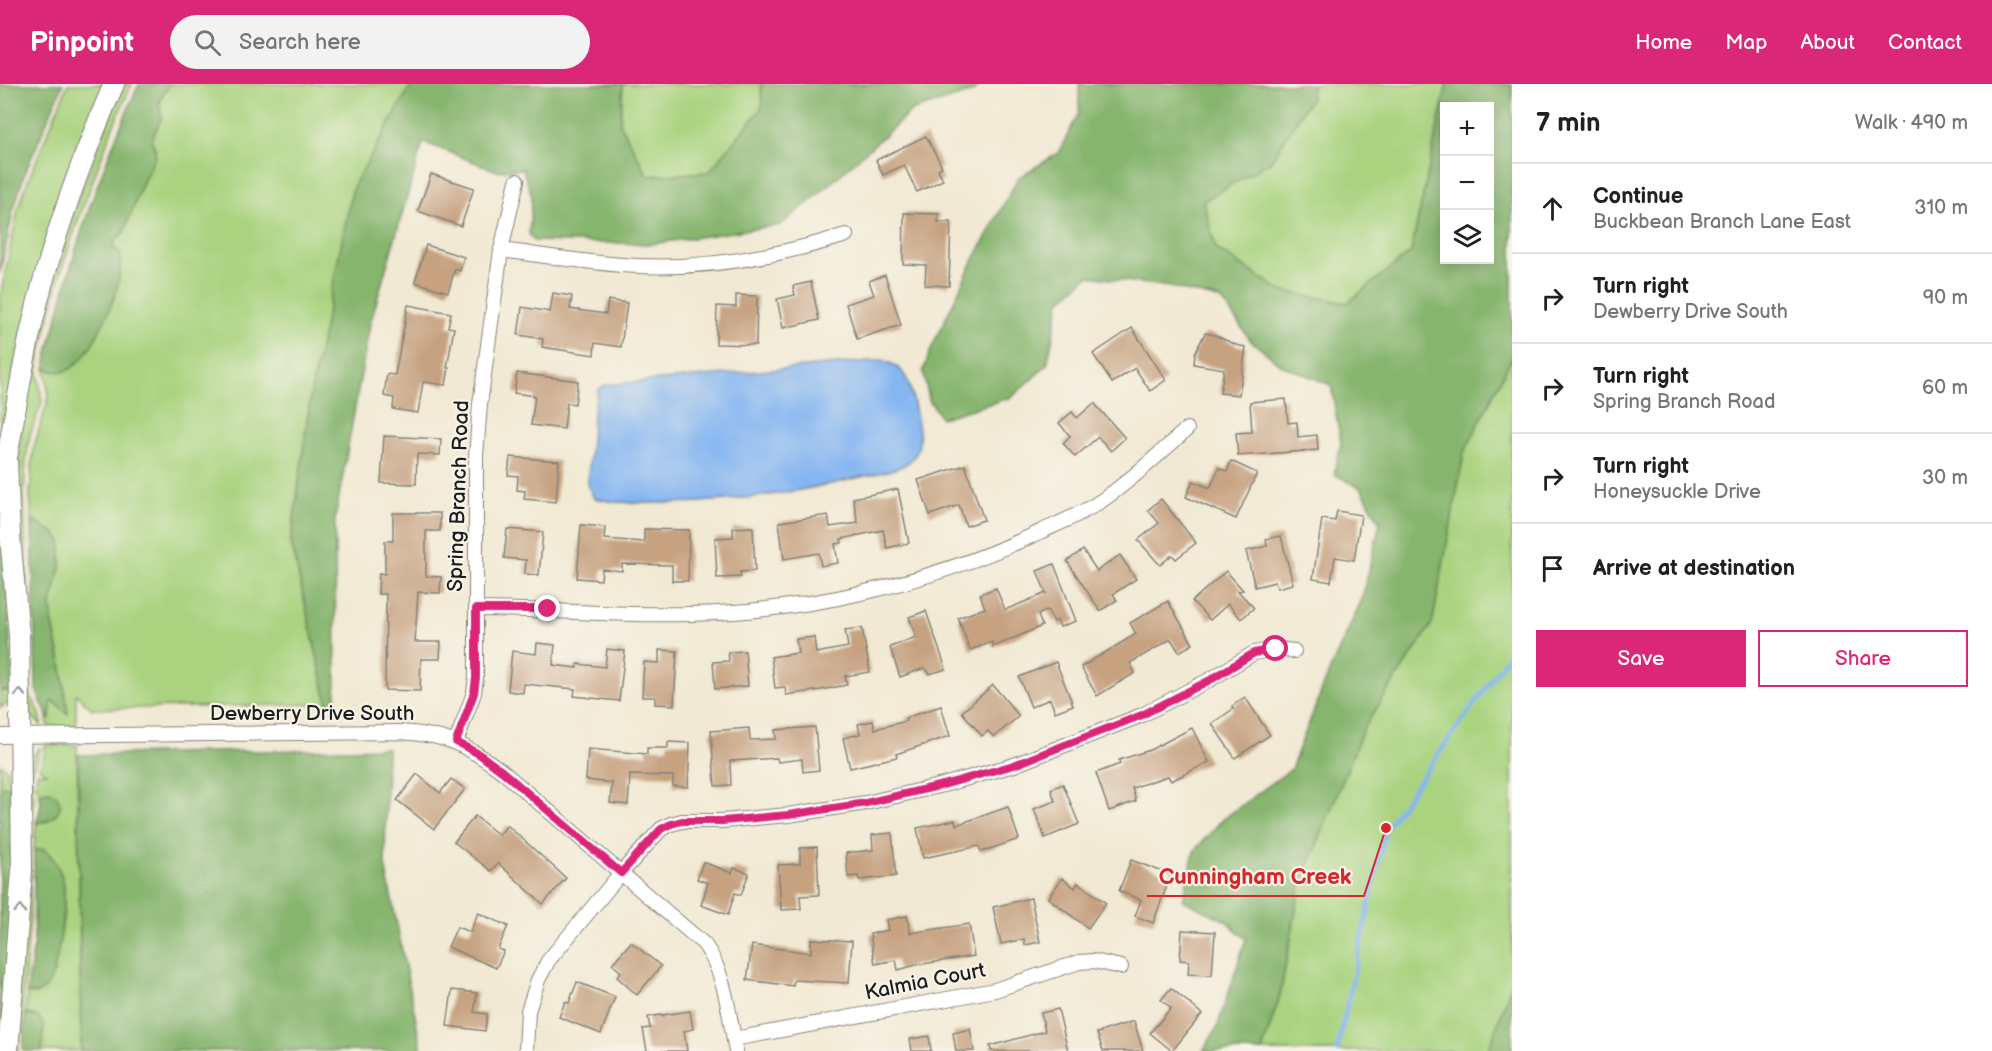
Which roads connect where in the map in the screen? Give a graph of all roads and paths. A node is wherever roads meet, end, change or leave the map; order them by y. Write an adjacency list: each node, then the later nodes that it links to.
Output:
1 (114, 84): 6 (street)
2 (517, 181): 4 (street, Spring Branch Road)
3 (846, 235): 4 (street)
4 (501, 250): 8 (street, Spring Branch Road)
5 (1187, 429): 8 (street)
6 (7, 459): 7 (street); 10 (street, one-way to 6)
7 (0, 494)
8 (476, 609): 12 (street, Spring Branch Road)
9 (1294, 651): 13 (street)
10 (21, 735): 11 (street, Dewberry Drive South); 12 (street, Dewberry Drive South); 16 (street, one-way to 10)
11 (0, 736)
12 (456, 742): 13 (street, Dewberry Drive South)
13 (621, 873): 15 (street, Dewberry Drive South); 17 (street)
14 (1121, 967): 15 (street, Kalmia Court)
15 (735, 1045)
16 (8, 1051)
17 (526, 1051)

